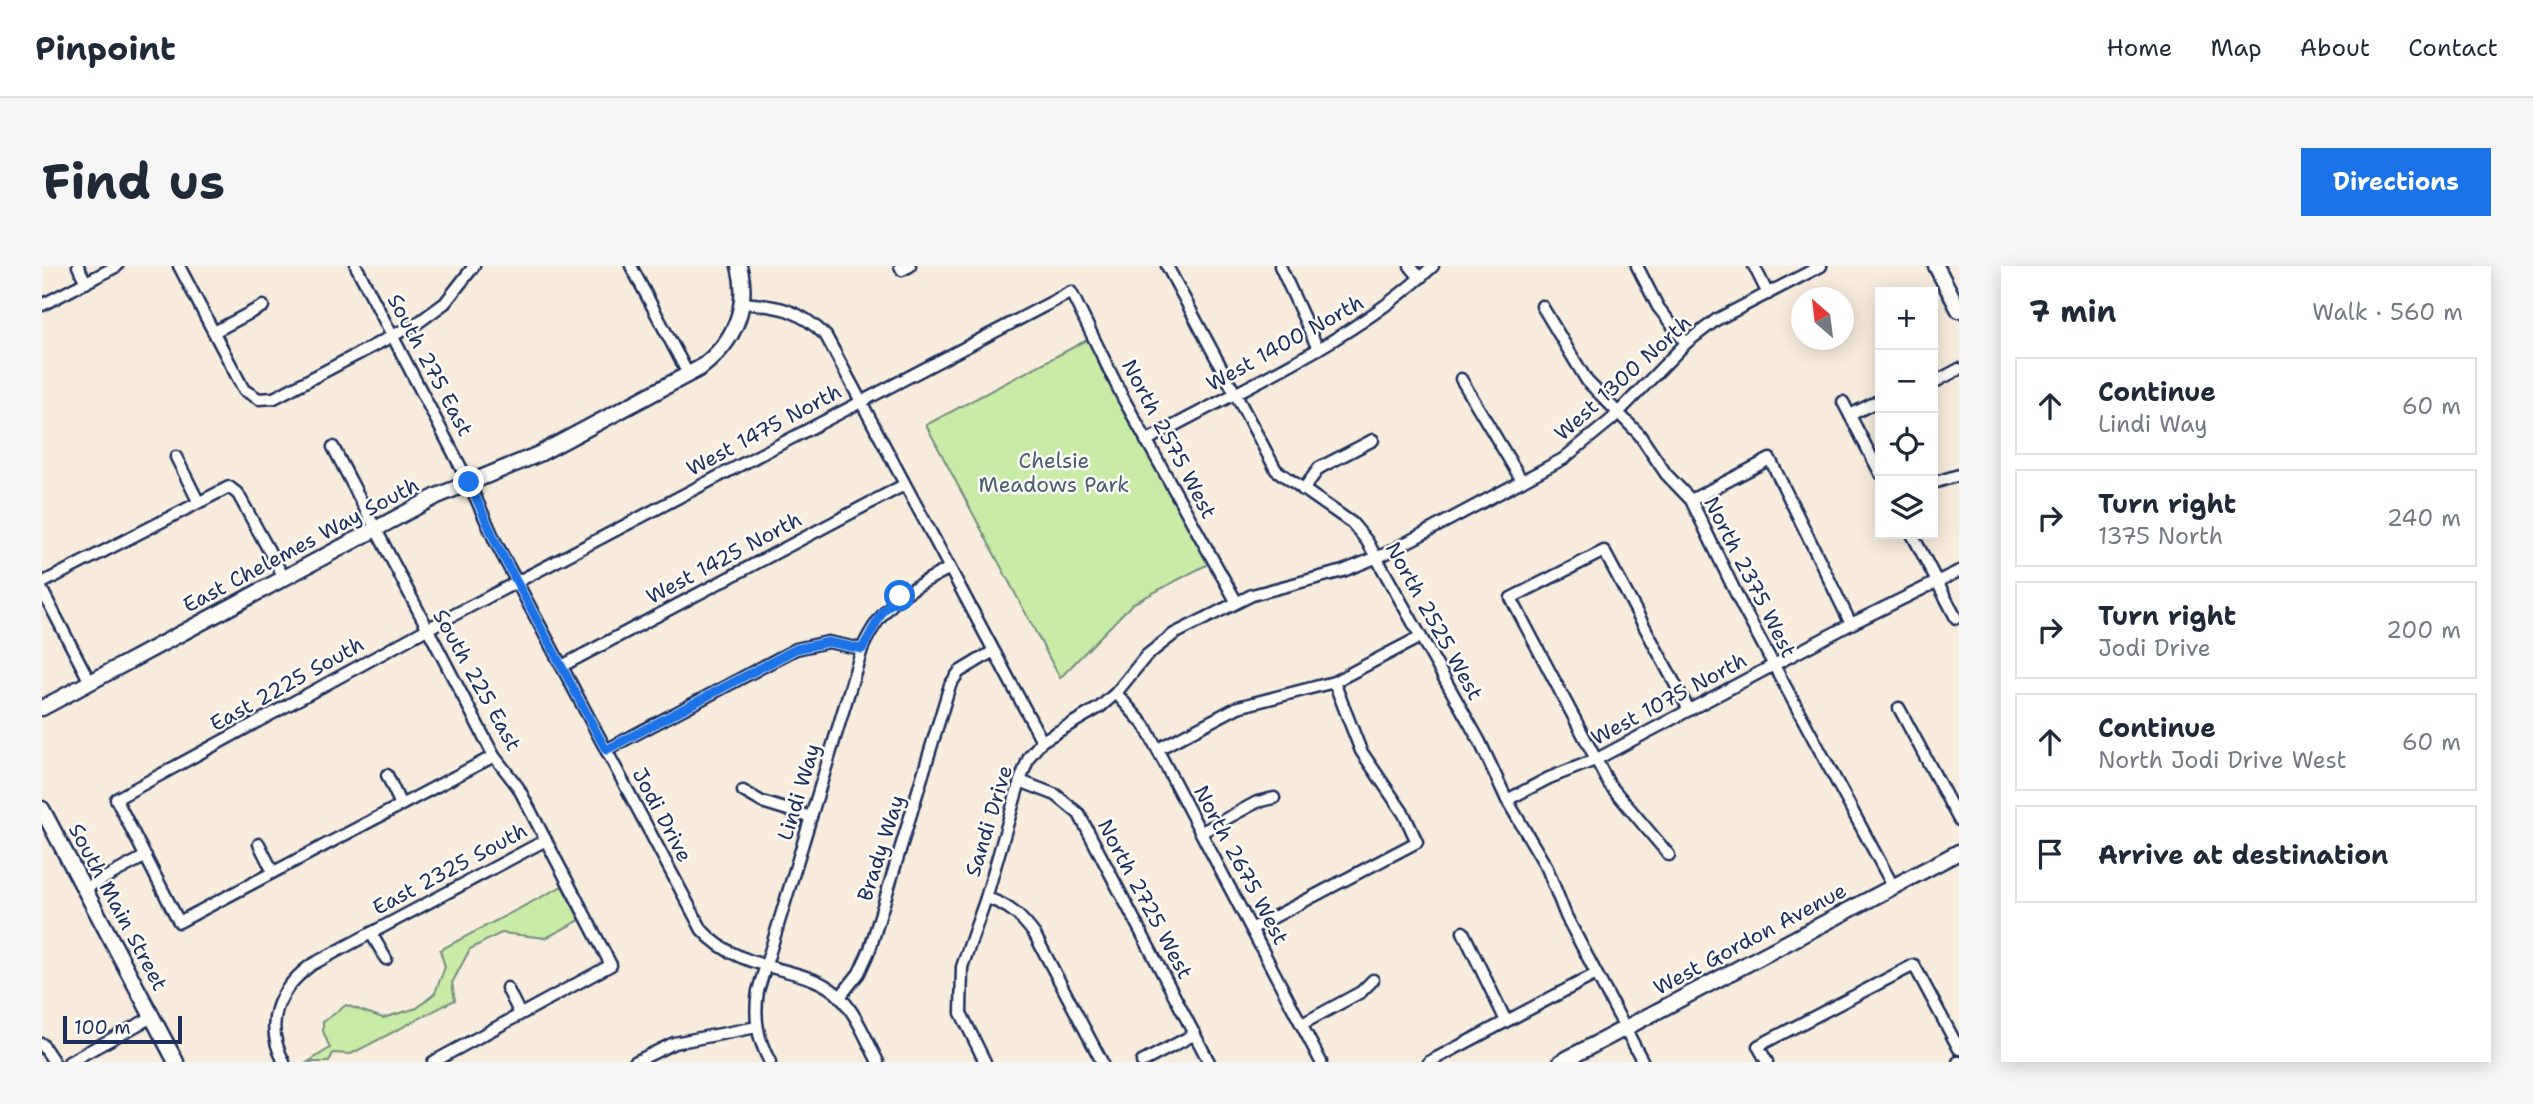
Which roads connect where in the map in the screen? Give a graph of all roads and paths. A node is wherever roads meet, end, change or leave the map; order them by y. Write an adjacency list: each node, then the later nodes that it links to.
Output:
1 (78, 266): 17 (street)
2 (117, 266): 17 (street)
3 (179, 266): 25 (street)
4 (356, 266): 26 (street, South 275 East)
5 (474, 266): 26 (street)
6 (631, 266): 30 (street)
7 (739, 266): 20 (street)
8 (1167, 266): 33 (street, North 2525 West)
9 (1280, 266): 28 (street)
10 (1410, 266): 16 (street)
11 (1433, 266): 16 (street, West 1400 North)
12 (1637, 266): 27 (street)
13 (1754, 266): 19 (street)
14 (1821, 266): 19 (street, West 1300 North)
15 (1936, 266): 24 (street)
16 (1420, 278): 28 (street, West 1400 North)
17 (86, 283): 21 (street)
18 (1071, 292): 34 (street, West 1475 North); 39 (street, North 2575 West)
19 (1768, 294): 27 (street, West 1300 North)
20 (742, 303): 30 (street, East Chelemes Way South); 34 (street)
21 (42, 305)
22 (262, 306): 25 (street)
23 (1542, 306): 37 (street, North 2375 West)
24 (1959, 310)
25 (214, 332): 26 (street)
26 (393, 336): 47 (street, South 275 East)
27 (1686, 343): 37 (street, West 1300 North)
28 (1318, 349): 33 (street, West 1400 North)
29 (1959, 369): 32 (street)
30 (688, 374): 47 (street, East Chelemes Way South)
31 (1461, 379): 45 (street)
32 (1938, 379)
33 (1234, 393): 39 (street, West 1400 North); 49 (street, North 2525 West)
34 (860, 402): 48 (street); 61 (street, West 1475 North)
35 (1843, 402): 38 (street)
36 (1875, 402): 38 (street)
37 (1618, 413): 45 (street, West 1300 North); 50 (street, North 2375 West)
38 (1850, 415): 43 (street)
39 (1146, 440): 63 (street, North 2575 West)
40 (1373, 440): 49 (street)
41 (333, 447): 52 (street, South 225 East)
42 (176, 457): 51 (street)
43 (1875, 462)
44 (1959, 475): 46 (street)
45 (1522, 481): 55 (street, West 1300 North)
46 (1938, 481)
47 (469, 482): 52 (street, East Chelemes Way South); 54 (street, South 275 East)
48 (904, 485): 56 (street); 71 (street, West 1425 North)
49 (1303, 490): 55 (street, North 2525 West)
50 (1691, 500): 66 (street); 72 (street, North 2375 West)
51 (198, 501): 58 (street); 60 (street)
52 (376, 530): 58 (street, East Chelemes Way South); 67 (street, South 225 East)
53 (1915, 539): 59 (street)
54 (496, 543): 61 (street, Jodi Drive)
55 (1376, 558): 63 (street, West 1300 North); 68 (street, North 2525 West)
56 (948, 569): 69 (street, Lindi Way); 70 (street)
57 (1959, 571): 59 (street, West 1075 North)
58 (284, 578): 73 (street, East Chelemes Way South)
59 (1937, 582): 65 (street); 66 (street, West 1075 North)
60 (42, 583)
61 (517, 583): 64 (street, West 1475 North); 71 (street, Jodi Drive)
62 (42, 590): 73 (street)
63 (1236, 601): 75 (street, West 1300 North)
64 (476, 604): 67 (street, East 2225 South)
65 (1956, 618)
66 (1852, 624): 72 (street, West 1075 North)
67 (427, 629): 82 (street, South 225 East); 98 (street, East 2225 South)
68 (1420, 637): 74 (street); 88 (street, North 2525 West)
69 (862, 649): 80 (street); 91 (street, Lindi Way)
70 (992, 652): 79 (street); 111 (street, Brady Way)
71 (562, 666): 80 (street, Jodi Drive)
72 (1774, 666): 78 (street, West 1075 North); 100 (street, North 2375 West)
73 (90, 682): 76 (street, East Chelemes Way South)
74 (1334, 682): 81 (street); 103 (street)
75 (1116, 693): 79 (street, West 1300 North); 81 (street, North 2675 West)
76 (42, 708)
77 (1899, 709): 92 (street)
78 (1689, 710): 83 (street, West 1075 North); 83 (street)
79 (1042, 741): 85 (street, Sandi Drive)
80 (606, 750): 107 (street, Jodi Drive)
81 (1158, 750): 93 (street, North 2675 West)
82 (494, 756): 89 (street); 94 (street, South 225 East)
83 (1595, 760): 88 (street, West 1075 North); 97 (street)
84 (387, 775): 89 (street)
85 (1020, 781): 102 (street, Sandi Drive); 118 (street, North 2725 West)
86 (743, 792): 91 (street)
87 (1275, 798): 93 (street)
88 (1507, 800): 108 (street, North 2525 West)
89 (401, 805): 99 (street)
90 (42, 809): 101 (street, South Main Street)
91 (811, 817): 107 (street, Lindi Way)
92 (1959, 820)
93 (1202, 831): 103 (street, North 2675 West)
94 (546, 839): 105 (street, East 2325 South); 112 (street, South 225 East)
95 (259, 844): 99 (street)
96 (1959, 852): 100 (street, West Gordon Avenue)
97 (1669, 855)
98 (146, 856): 99 (street); 101 (street)
99 (273, 872)
100 (1893, 887): 117 (street, West Gordon Avenue)
101 (84, 889): 113 (street, South Main Street)
102 (986, 898): 129 (street, Sandi Drive); 130 (street)
103 (1253, 928): 115 (street, North 2675 West)
104 (1463, 932): 114 (street)
105 (371, 933): 106 (street, East 2325 South); 124 (street, East 2325 South)
106 (386, 959)
107 (765, 966): 111 (street, Jodi Drive); 116 (street, Lindi Way)
108 (1595, 974): 114 (street); 117 (street, North 2525 West)
109 (1373, 980): 115 (street)
110 (507, 988): 112 (street)
111 (840, 997): 128 (street)
112 (520, 1014): 125 (street)
113 (152, 1017): 122 (street); 123 (street, South Main Street)
114 (1506, 1021): 134 (street)
115 (1302, 1024): 133 (street, North 2675 West)
116 (757, 1027): 126 (street); 127 (street, Lindi Way)
117 (1625, 1029): 135 (street, West Gordon Avenue); 136 (street, North 2525 West)
118 (1195, 1034): 131 (street); 132 (street, North 2725 West)
119 (42, 1044): 121 (street)
120 (1959, 1049): 137 (street)
121 (54, 1062)
122 (69, 1062)
123 (176, 1062)
124 (284, 1062)
125 (433, 1062)
126 (635, 1062)
127 (770, 1062)
128 (878, 1062)
129 (985, 1062)
130 (1102, 1062)
131 (1142, 1062)
132 (1209, 1062)
133 (1321, 1062)
134 (1429, 1062)
135 (1561, 1062)
136 (1643, 1062)
137 (1767, 1062)

